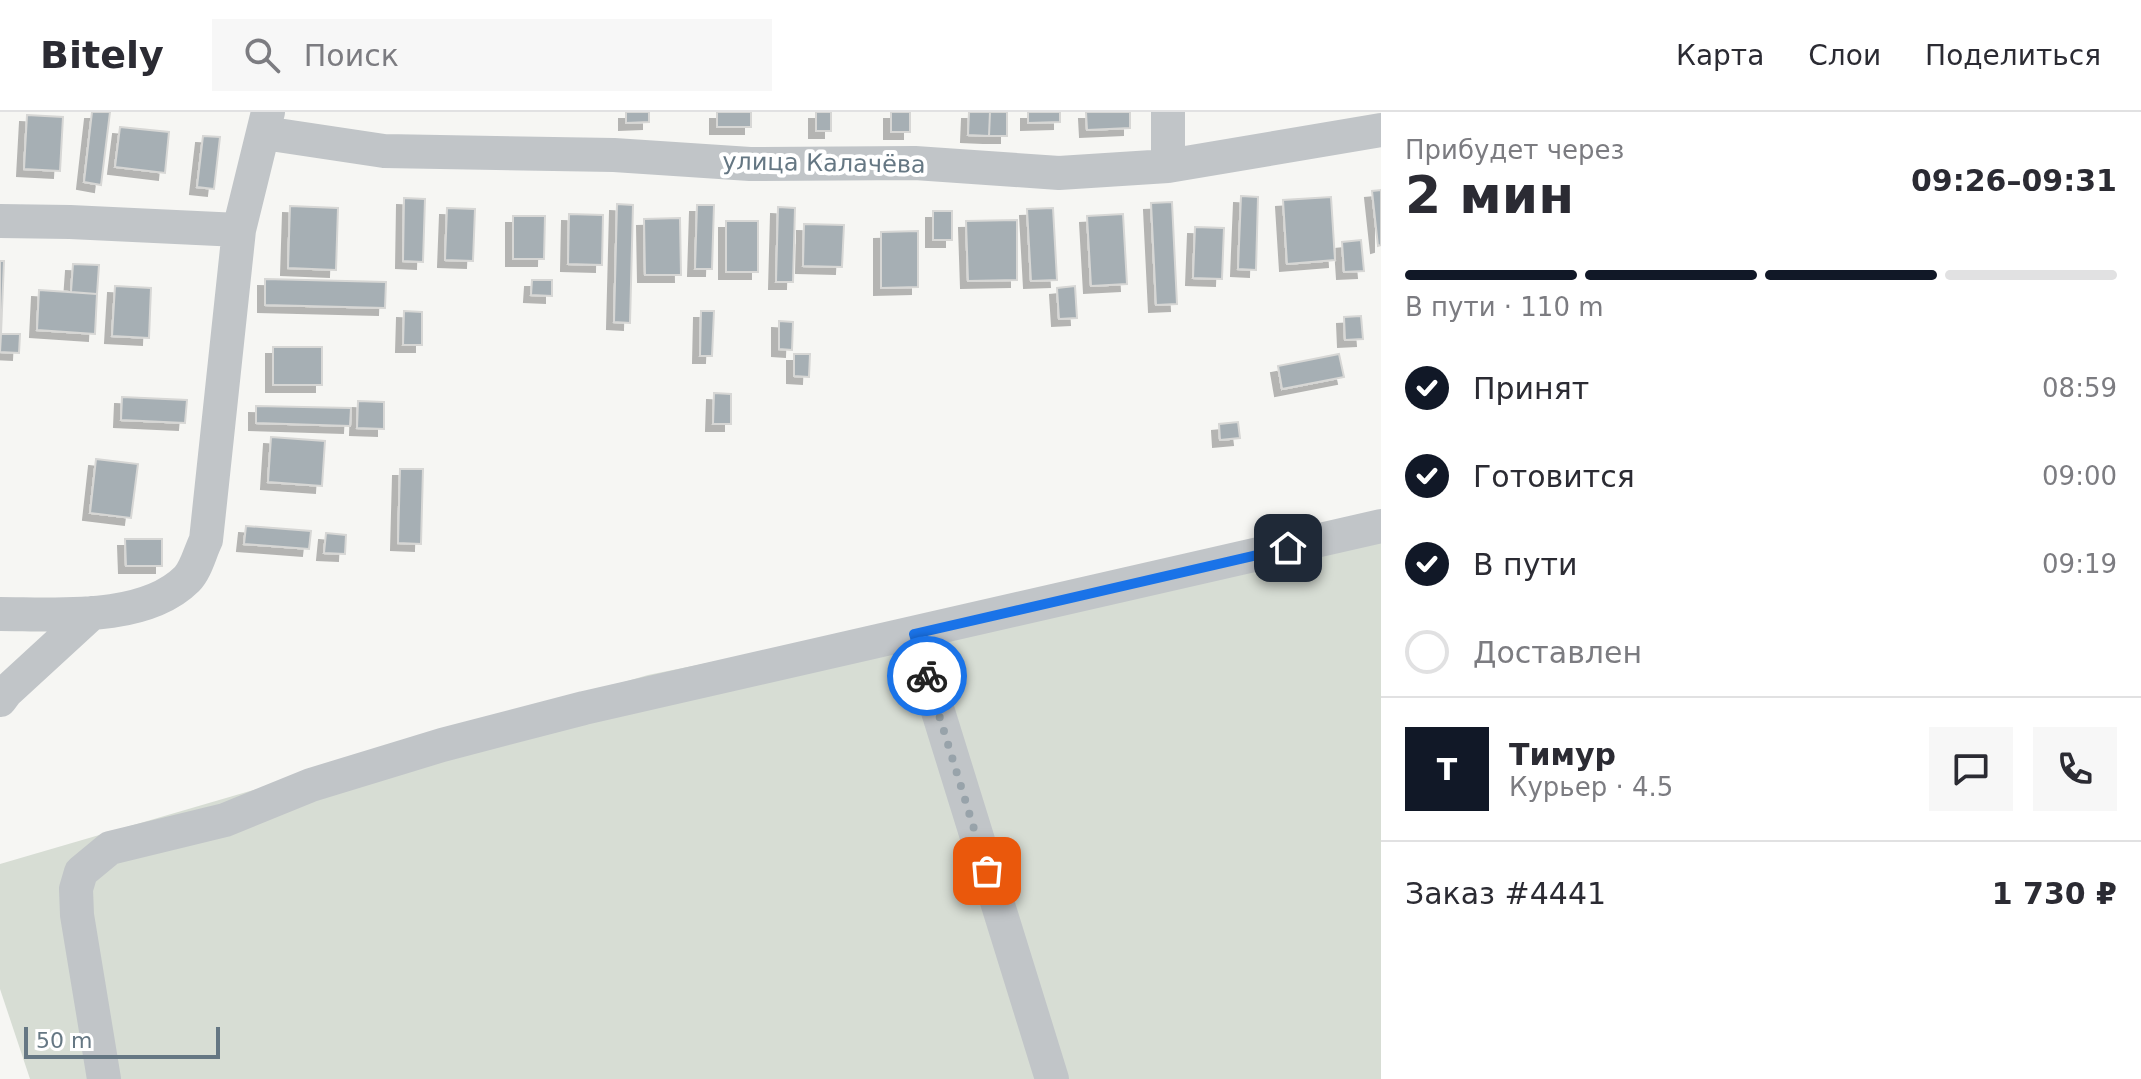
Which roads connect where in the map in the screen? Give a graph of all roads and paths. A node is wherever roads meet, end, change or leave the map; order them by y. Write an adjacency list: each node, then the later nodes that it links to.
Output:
1 (1168, 112): 4 (street)
2 (266, 122): 4 (street, улица Калачёва); 6 (street)
3 (1381, 130): 4 (street, улица Калачёва)
4 (1168, 166)
5 (0, 221): 6 (street)
6 (239, 230): 8 (street)
7 (1381, 526): 10 (street)
8 (92, 613): 9 (street); 11 (street)
9 (0, 614)
10 (914, 634): 12 (street); 13 (street)
11 (0, 700)
12 (104, 1079)
13 (1052, 1079)

